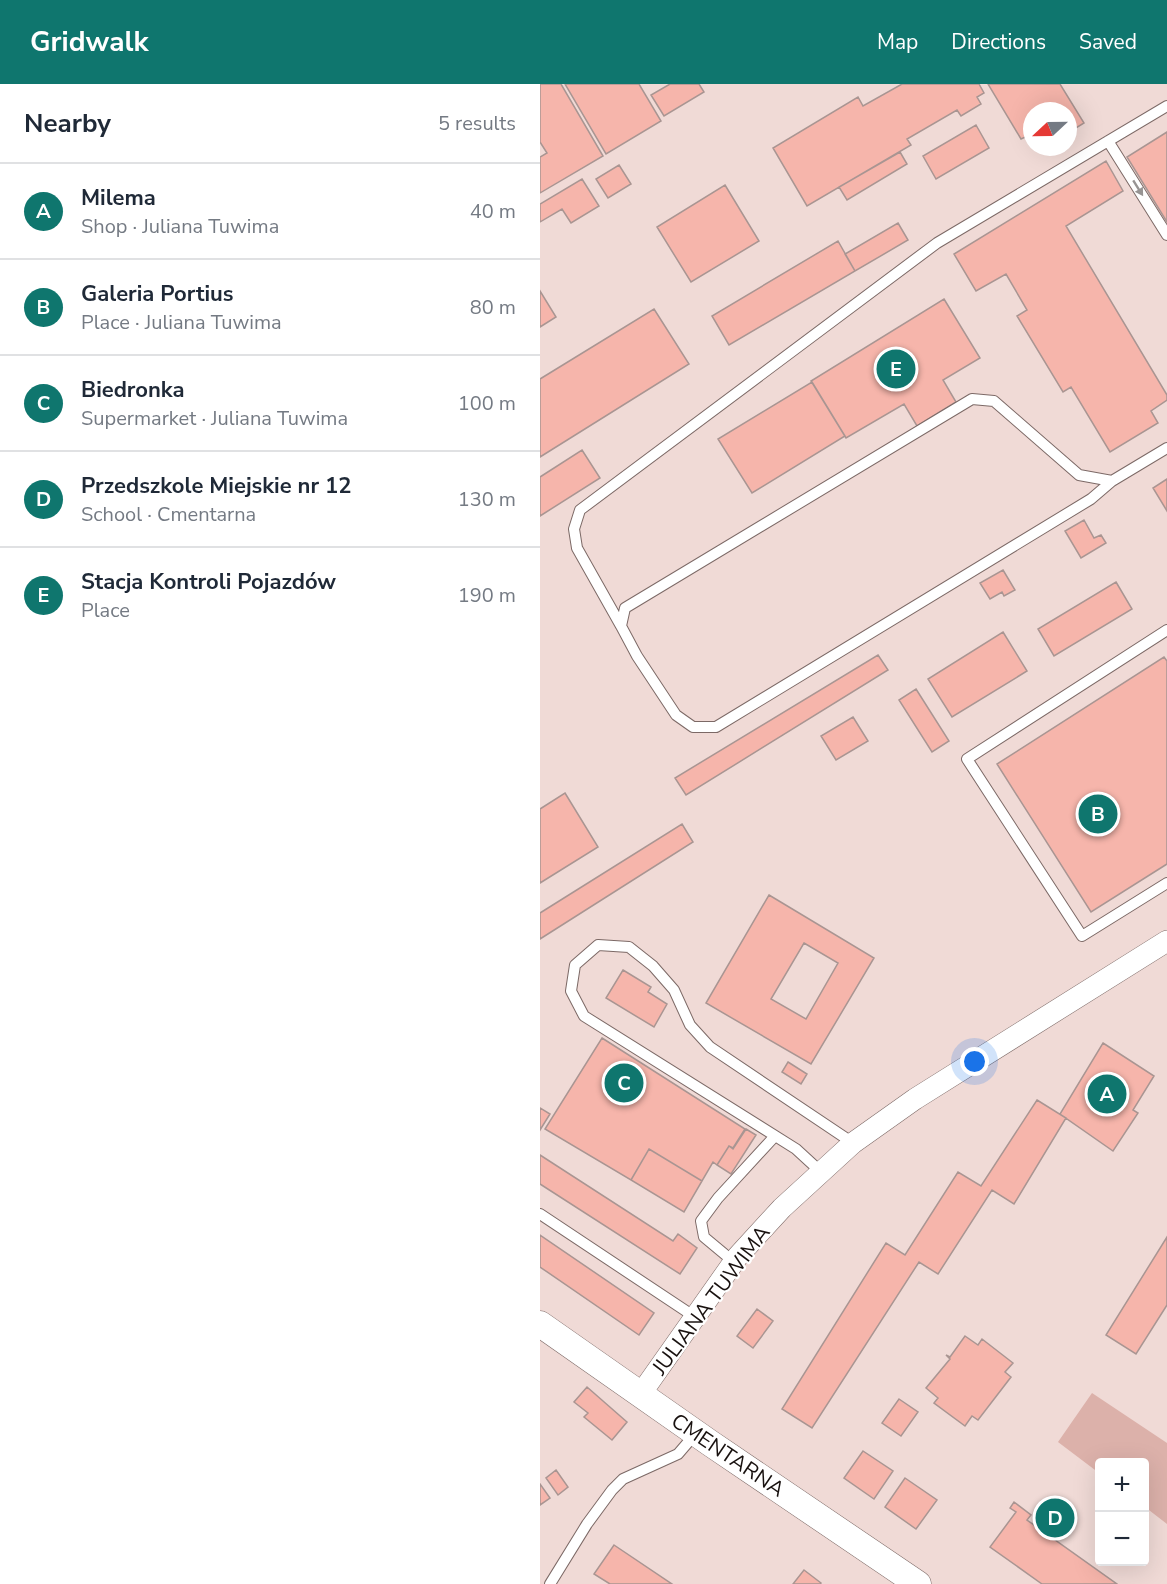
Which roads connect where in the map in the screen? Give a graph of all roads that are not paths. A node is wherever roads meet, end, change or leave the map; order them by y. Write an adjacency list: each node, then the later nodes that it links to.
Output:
1 (1167, 106): 2 (lane)
2 (1108, 141): 3 (lane, one-way to 3); 6 (lane)
3 (1167, 235)
4 (1167, 448): 5 (lane)
5 (1112, 481): 6 (lane); 6 (lane)
6 (621, 626)
7 (1167, 630): 8 (lane)
8 (1167, 884)
9 (1167, 941): 11 (street, JULIANA TUWIMA)
10 (775, 1136): 11 (lane); 12 (lane); 14 (lane)
11 (853, 1143): 12 (street, JULIANA TUWIMA)
12 (821, 1172): 14 (street, JULIANA TUWIMA)
13 (540, 1214): 15 (lane)
14 (734, 1262): 15 (street, JULIANA TUWIMA)
15 (695, 1317): 17 (street, JULIANA TUWIMA)
16 (540, 1324): 17 (street, CMENTARNA)
17 (640, 1395): 18 (street, CMENTARNA)
18 (696, 1433): 19 (lane); 20 (street, CMENTARNA)
19 (550, 1584)
20 (918, 1584)

